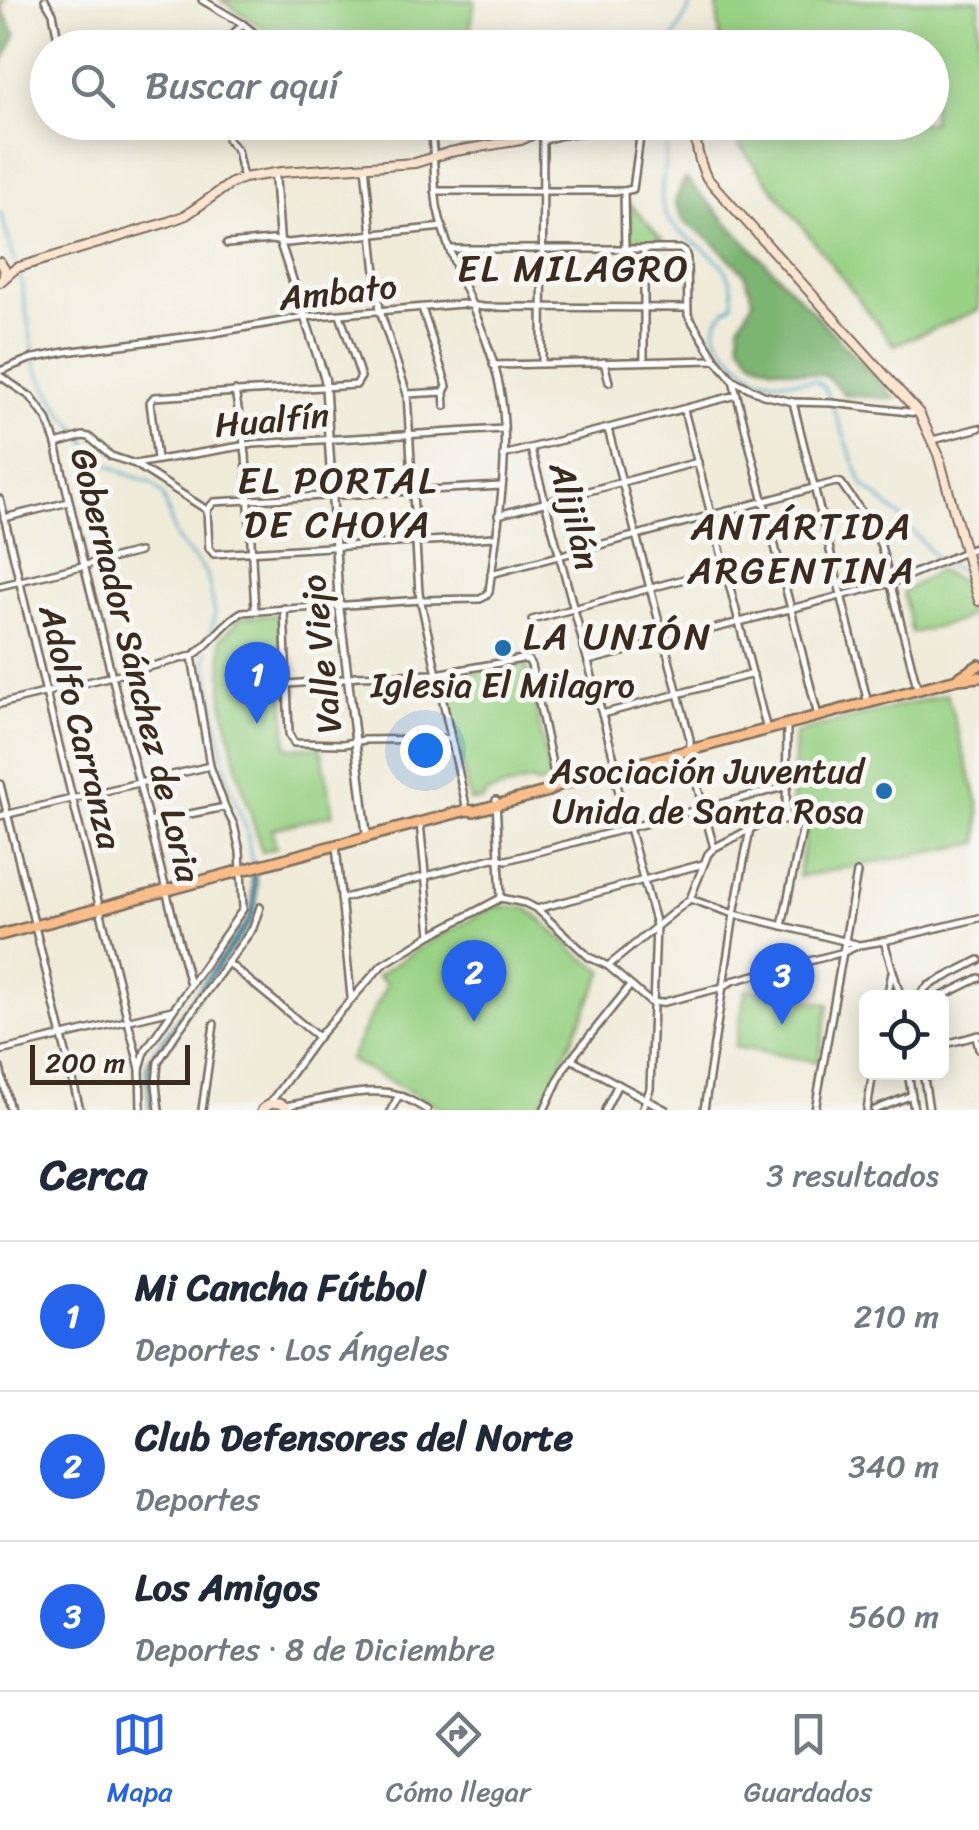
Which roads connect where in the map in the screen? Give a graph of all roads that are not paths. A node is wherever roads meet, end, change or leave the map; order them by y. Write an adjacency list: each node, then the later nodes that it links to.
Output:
1 (45, 0): 5 (street)
2 (202, 0): 3 (street)
3 (230, 17): 4 (street); 6 (street)
4 (243, 24): 7 (street); 8 (street)
5 (56, 30)
6 (232, 30)
7 (237, 30)
8 (251, 30)
9 (228, 140): 18 (street)
10 (434, 140): 15 (street)
11 (521, 140): 15 (main road)
12 (543, 140): 20 (street)
13 (641, 140): 21 (street)
14 (696, 140): 57 (main road)
15 (432, 158): 16 (main road); 19 (street)
16 (365, 166): 17 (main road); 23 (street)
17 (275, 173): 18 (main road); 24 (street, Valle Viejo)
18 (243, 178): 31 (main road)
19 (435, 191): 20 (street); 22 (street)
20 (543, 191): 21 (street); 27 (street)
21 (624, 191): 28 (street)
22 (442, 227): 23 (street); 26 (street)
23 (370, 233): 24 (street); 38 (street)
24 (280, 242): 25 (street); 40 (street, Valle Viejo)
25 (227, 244)
26 (451, 249): 27 (street); 33 (street)
27 (542, 249): 28 (street); 34 (street)
28 (625, 249): 29 (street)
29 (644, 249): 35 (street); 37 (street)
30 (0, 262): 31 (main road); 32 (main road)
31 (20, 267): 32 (main road)
32 (2, 281)
33 (472, 306): 34 (street, Ambato); 36 (street, Ambato); 45 (street)
34 (542, 306): 35 (street, Ambato); 44 (street)
35 (644, 307): 37 (street, Ambato); 42 (street)
36 (422, 308): 38 (street, Ambato); 51 (street)
37 (686, 308): 41 (street)
38 (380, 312): 39 (street, Ambato); 52 (street)
39 (340, 314): 40 (street, Ambato); 49 (street)
40 (304, 317): 46 (street, Ambato); 49 (street, Valle Viejo)
41 (716, 360): 42 (street); 47 (street)
42 (644, 361): 43 (street)
43 (604, 362): 44 (street); 48 (street)
44 (542, 364): 45 (street)
45 (493, 365): 59 (street)
46 (0, 374): 64 (street, Gobernador Sánchez de Loria)
47 (733, 380): 53 (street); 54 (street)
48 (609, 382)
49 (326, 386): 50 (street); 62 (street, Valle Viejo)
50 (235, 391): 65 (street); 68 (street)
51 (444, 392): 52 (street); 55 (street)
52 (408, 394): 61 (street)
53 (737, 395): 56 (street); 80 (street)
54 (793, 402): 57 (street); 73 (street)
55 (445, 406)
56 (684, 410): 60 (street); 69 (street)
57 (919, 413): 63 (main road)
58 (979, 428): 63 (street)
59 (503, 429): 61 (street, Hualfín); 67 (street)
60 (608, 430): 66 (street); 71 (street)
61 (410, 435): 62 (street, Hualfín); 74 (street)
62 (330, 440): 65 (street, Hualfín); 75 (street, Valle Viejo)
63 (933, 440): 90 (main road)
64 (56, 444): 70 (street); 78 (street, Gobernador Sánchez de Loria)
65 (244, 445): 68 (street, Hualfín); 77 (street)
66 (531, 449): 67 (street); 79 (street, Alijilán)
67 (503, 455): 72 (street)
68 (157, 459): 70 (street, Hualfín)
69 (698, 462): 71 (street); 82 (street)
70 (135, 464): 81 (street)
71 (621, 482): 79 (street); 85 (street)
72 (500, 486): 74 (street); 83 (street)
73 (814, 488): 80 (street); 98 (street); 101 (street)
74 (413, 491): 75 (street); 87 (street)
75 (332, 496): 77 (street); 89 (street, Valle Viejo)
76 (0, 499): 84 (street, Adolfo Carranza)
77 (249, 500): 81 (street); 92 (street)
78 (70, 502): 84 (street); 94 (street, Gobernador Sánchez de Loria)
79 (545, 502): 83 (street); 93 (street, Alijilán)
80 (764, 502): 82 (street); 107 (street)
81 (208, 507): 92 (street)
82 (712, 515): 85 (street); 95 (street)
83 (498, 516): 86 (street)
84 (4, 518): 97 (street, Adolfo Carranza)
85 (635, 535): 93 (street); 100 (street)
86 (495, 538): 87 (street); 96 (street)
87 (416, 543): 89 (street); 102 (street)
88 (979, 546): 90 (street)
89 (336, 547): 92 (street); 104 (street, Valle Viejo)
90 (965, 551): 98 (street); 103 (main road)
91 (140, 552): 94 (street)
92 (252, 552): 108 (street)
93 (560, 556): 96 (street); 106 (street, Alijilán)
94 (84, 566): 97 (street); 117 (street, Gobernador Sánchez de Loria)
95 (725, 568): 100 (street); 110 (street)
96 (492, 574): 102 (street)
97 (20, 582): 99 (street); 123 (street, Adolfo Carranza)
98 (891, 584): 101 (street); 122 (street)
99 (0, 586)
100 (650, 588): 106 (street); 111 (street)
101 (841, 596): 107 (street); 125 (street)
102 (421, 600): 104 (street); 115 (street)
103 (979, 600)
104 (339, 605): 105 (street); 118 (street, Valle Viejo)
105 (284, 608): 108 (street); 121 (street)
106 (574, 608): 109 (street); 113 (street, Alijilán)
107 (790, 608): 110 (street); 128 (street)
108 (256, 610): 112 (street)
109 (532, 620)
110 (739, 620): 111 (street); 116 (street)
111 (664, 641): 113 (street); 124 (street)
112 (192, 656): 117 (street); 134 (street)
113 (588, 661): 127 (street, Alijilán)
114 (979, 665): 120 (main road)
115 (436, 674): 118 (street); 131 (street); 138 (street)
116 (753, 674): 124 (street); 130 (street)
117 (113, 676): 123 (street); 136 (street, Gobernador Sánchez de Loria)
118 (348, 677): 121 (street); 132 (street, Valle Viejo)
119 (979, 677): 120 (main road)
120 (957, 679): 122 (main road)
121 (288, 684): 132 (street)
122 (918, 690): 125 (main road)
123 (46, 693): 126 (street); 140 (street, Adolfo Carranza)
124 (678, 694): 127 (street); 133 (street)
125 (868, 703): 128 (main road)
126 (0, 704)
127 (602, 714): 135 (street, Alijilán)
128 (818, 716): 129 (main road)
129 (787, 725): 130 (main road); 139 (street)
130 (767, 730): 133 (main road)
131 (450, 739): 132 (street); 144 (street)
132 (355, 742): 151 (street, Valle Viejo)
133 (689, 751): 135 (main road); 143 (street)
134 (210, 766): 136 (street); 142 (street)
135 (615, 771): 138 (main road); 149 (street, Alijilán)
136 (139, 782): 140 (street); 147 (street, Gobernador Sánchez de Loria)
137 (0, 784): 145 (street)
138 (557, 786): 141 (main road)
139 (788, 786): 143 (street); 146 (street)
140 (72, 799): 145 (street); 165 (street, Adolfo Carranza)
141 (496, 802): 144 (main road); 154 (street)
142 (225, 807): 147 (street); 156 (street)
143 (703, 808): 149 (street); 153 (street)
144 (467, 810): 148 (main road)
145 (4, 816): 170 (street)
146 (786, 819): 150 (street); 171 (street)
147 (148, 822): 160 (street, Gobernador Sánchez de Loria)
148 (420, 822): 151 (main road); 158 (street)
149 (630, 828): 154 (street); 159 (street, Alijilán)
150 (750, 829): 153 (street); 167 (street)
151 (367, 836): 152 (main road)
152 (336, 845): 156 (main road); 162 (street)
153 (714, 848): 155 (street)
154 (500, 859): 158 (street); 161 (street)
155 (704, 863): 159 (street); 163 (street)
156 (245, 869): 160 (main road); 183 (street)
157 (857, 872): 175 (street)
158 (426, 876): 162 (street); 173 (street)
159 (644, 879): 166 (street); 169 (street, Alijilán)
160 (165, 890): 165 (main road); 183 (street, Gobernador Sánchez de Loria)
161 (501, 898): 166 (street); 173 (street)
162 (341, 899): 190 (street)
163 (690, 900): 167 (street); 169 (street)
164 (260, 907): 179 (street)
165 (100, 908): 170 (main road); 193 (street, Adolfo Carranza)
166 (537, 910): 180 (street)
167 (734, 914): 171 (street); 185 (street)
168 (979, 918): 174 (street)
169 (656, 925): 180 (street); 191 (street, Alijilán)
170 (36, 926): 172 (main road); 195 (street)
171 (782, 926): 175 (street)
172 (0, 935)
173 (431, 935): 190 (street)
174 (884, 941): 176 (street); 181 (street)
175 (844, 942): 176 (street); 177 (street)
176 (859, 945): 177 (street)
177 (844, 952): 185 (street); 228 (street)
178 (979, 960): 188 (street)
179 (228, 963): 196 (street); 218 (street)
180 (608, 966): 184 (street)
181 (892, 969): 186 (street); 187 (street)
182 (979, 978): 189 (street)
183 (190, 986): 192 (street)
184 (630, 986): 191 (street); 201 (street)
185 (723, 986): 191 (street); 227 (street)
186 (888, 990)
187 (899, 990)
188 (924, 990)
189 (949, 993)
190 (351, 997): 196 (street)
191 (654, 1002): 211 (street, Alijilán)
192 (172, 1010): 193 (street); 203 (street)
193 (128, 1020): 195 (street); 203 (street, Adolfo Carranza)
194 (214, 1024): 219 (street)
195 (62, 1036): 200 (street); 216 (street)
196 (318, 1036): 208 (street)
197 (978, 1036): 198 (street); 199 (street)
198 (949, 1043)
199 (979, 1049)
200 (0, 1051)
201 (571, 1059): 207 (street); 223 (street)
202 (0, 1068): 215 (street)
203 (140, 1069): 217 (street, Adolfo Carranza)
204 (872, 1080): 229 (street)
205 (909, 1080): 210 (street)
206 (924, 1080): 232 (street)
207 (618, 1084): 211 (street); 224 (street)
208 (282, 1085): 213 (street); 214 (street)
209 (398, 1095): 212 (street); 221 (street); 222 (street)
210 (912, 1095): 230 (street); 231 (street)
211 (647, 1100): 225 (street); 226 (street)
212 (310, 1102): 213 (street); 220 (street)
213 (286, 1107): 214 (main road)
214 (265, 1108)
215 (10, 1110)
216 (80, 1110)
217 (141, 1110)
218 (159, 1110)
219 (202, 1110)
220 (300, 1110)
221 (391, 1110)
222 (427, 1110)
223 (544, 1110)
224 (605, 1110)
225 (642, 1110)
226 (666, 1110)
227 (704, 1110)
228 (815, 1110)
229 (866, 1110)
230 (874, 1110)
231 (914, 1110)
232 (930, 1110)

